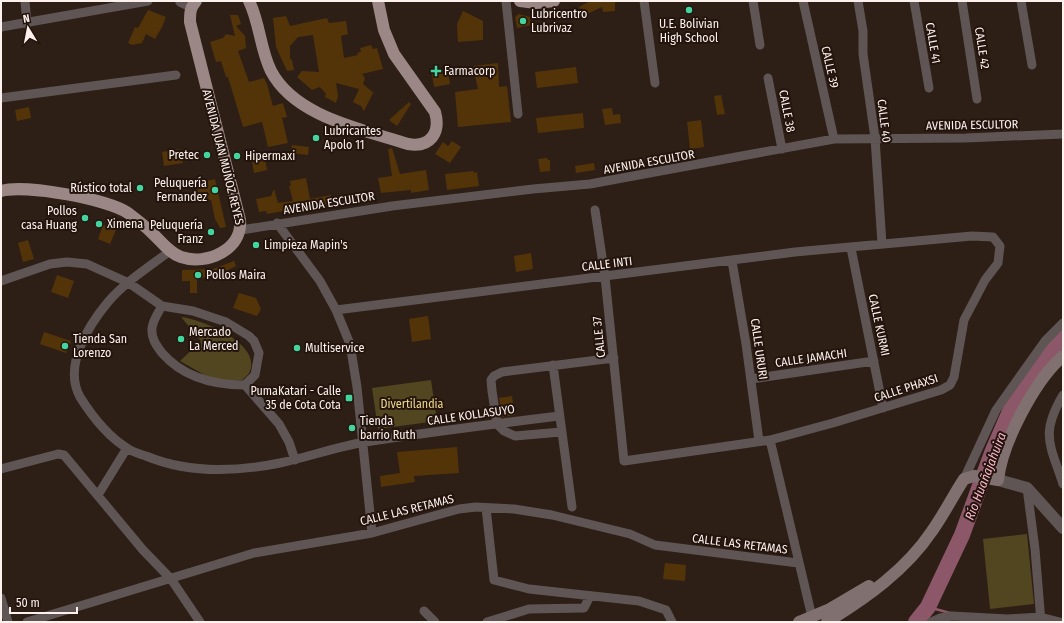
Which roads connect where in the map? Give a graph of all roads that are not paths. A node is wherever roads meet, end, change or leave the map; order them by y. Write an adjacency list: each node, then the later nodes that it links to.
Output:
1 (25, 1): 16 (street)
2 (148, 1): 16 (street)
3 (249, 1): 4 (main road)
4 (378, 1)
5 (506, 1): 26 (street)
6 (520, 1): 7 (main road)
7 (554, 1)
8 (644, 1): 22 (street)
9 (753, 1): 18 (street)
10 (804, 1): 29 (street, CALLE 39)
11 (858, 1): 28 (street, CALLE 40)
12 (914, 1): 23 (street, CALLE 41)
13 (962, 1): 25 (street, CALLE 42)
14 (1021, 1): 19 (street)
15 (189, 3): 34 (main road, AVENIDA JUAN MUÑOZ REYES)
16 (27, 24): 17 (street)
17 (1, 27)
18 (760, 45)
19 (1032, 65)
20 (176, 76): 24 (street)
21 (768, 78): 30 (street, CALLE 38)
22 (654, 83)
23 (929, 88)
24 (1, 98)
25 (977, 99)
26 (518, 114)
27 (1063, 134): 28 (street, AVENIDA ESCULTOR)
28 (875, 138): 29 (street, AVENIDA ESCULTOR); 35 (street, CALLE 40)
29 (834, 139): 30 (street, AVENIDA ESCULTOR)
30 (782, 148): 33 (street, AVENIDA ESCULTOR)
31 (1, 191): 37 (main road, AVENIDA JUAN MUÑOZ REYES)
32 (595, 210): 39 (street, CALLE 37)
33 (277, 223): 34 (street, AVENIDA ESCULTOR); 43 (street)
34 (241, 230): 37 (main road, AVENIDA JUAN MUÑOZ REYES)
35 (882, 244): 36 (street, CALLE INTI); 52 (street, CALLE PHAXSI)
36 (851, 248): 38 (street, CALLE INTI); 47 (street, CALLE KURMI)
37 (170, 251): 41 (street, CALLE KOLLASUYO)
38 (732, 260): 39 (street, CALLE INTI); 49 (street, CALLE URURI)
39 (605, 277): 43 (street, CALLE INTI); 46 (street, CALLE 37)
40 (1, 281): 41 (street)
41 (129, 283): 42 (street); 59 (street, CALLE KOLLASUYO)
42 (162, 306): 50 (street); 50 (street)
43 (336, 310): 58 (street)
44 (1063, 323): 64 (street)
45 (1063, 356): 65 (main road)
46 (614, 358): 48 (street); 61 (street, CALLE 37)
47 (874, 361): 49 (street, CALLE JAMACHI); 52 (street, CALLE KURMI)
48 (553, 366): 53 (street); 54 (street)
49 (751, 379): 57 (street, CALLE URURI)
50 (245, 385): 60 (street)
51 (1063, 395): 63 (street)
52 (883, 408): 56 (street, CALLE PHAXSI)
53 (559, 416): 54 (street, CALLE KOLLASUYO); 55 (street)
54 (497, 424): 55 (street); 58 (street, CALLE KOLLASUYO)
55 (561, 432): 69 (street)
56 (770, 440): 57 (street, CALLE PHAXSI); 73 (street)
57 (758, 441): 61 (street, CALLE PHAXSI)
58 (363, 443): 60 (street, CALLE KOLLASUYO); 72 (street)
59 (127, 448): 60 (street, CALLE KOLLASUYO); 68 (street)
60 (295, 460)
61 (624, 461)
62 (1, 469): 68 (street)
63 (1061, 472): 66 (street)
64 (969, 478): 65 (main road); 74 (main road)
65 (997, 480): 67 (street)
66 (1063, 484)
67 (1027, 488): 71 (street); 80 (street)
68 (98, 495): 75 (street)
69 (572, 507)
70 (486, 508): 72 (street, CALLE LAS RETAMAS); 73 (street, CALLE LAS RETAMAS); 76 (street)
71 (1063, 528)
72 (372, 533): 75 (street, CALLE LAS RETAMAS)
73 (798, 563): 79 (street)
74 (900, 567): 79 (main road); 88 (main road)
75 (171, 579): 82 (street, CALLE LAS RETAMAS); 83 (street)
76 (590, 596): 85 (street); 86 (street)
77 (1, 598): 81 (street)
78 (424, 611): 84 (street)
79 (811, 620): 87 (main road)
80 (1040, 620): 89 (street); 90 (street)
81 (8, 622)
82 (27, 622)
83 (200, 622)
84 (435, 622)
85 (487, 622)
86 (672, 622)
87 (799, 622)
88 (827, 622)
89 (931, 622)
90 (1060, 622)

